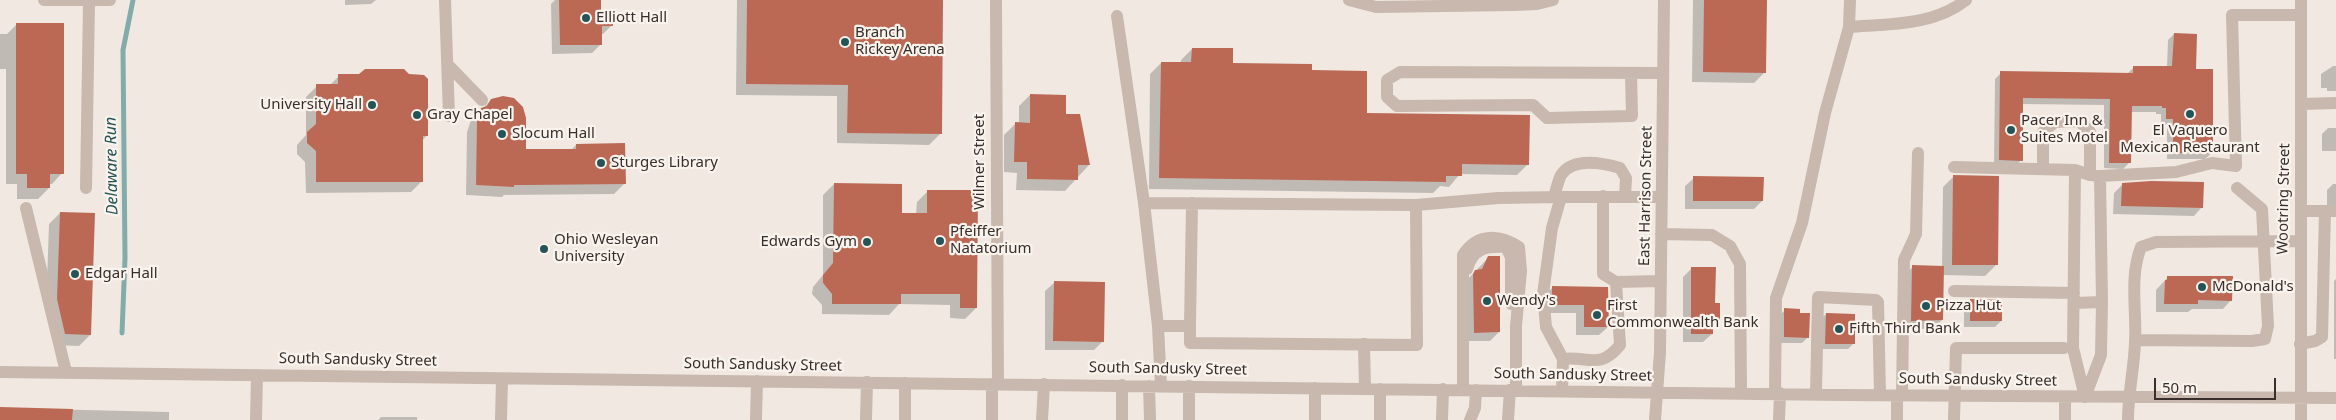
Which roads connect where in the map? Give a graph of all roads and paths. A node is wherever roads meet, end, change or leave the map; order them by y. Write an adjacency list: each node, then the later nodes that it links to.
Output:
1 (44, 0): 2 (street)
2 (58, 0): 11 (street)
3 (445, 0): 16 (street)
4 (996, 0): 62 (street, Wilmer Street)
5 (1349, 0): 6 (street)
6 (1553, 0)
7 (1664, 0): 17 (street, East Harrison Street)
8 (1850, 0): 15 (street)
9 (1966, 0): 15 (street)
10 (2301, 0): 13 (street, Wootring Street)
11 (89, 1): 12 (street); 28 (street)
12 (110, 1)
13 (2301, 15): 21 (street, Wootring Street); 27 (street)
14 (1117, 16): 34 (street)
15 (1849, 26): 76 (street)
16 (449, 66): 19 (street); 22 (street)
17 (1664, 73): 18 (street); 33 (street, East Harrison Street)
18 (1631, 74): 18 (street)
19 (482, 100)
20 (2336, 103): 21 (street)
21 (2302, 104): 38 (street, Wootring Street)
22 (449, 116)
23 (1918, 153): 79 (street)
24 (1954, 167): 25 (street)
25 (2043, 169): 26 (street); 27 (street)
26 (2075, 170): 27 (street); 46 (street)
27 (2095, 176): 47 (street)
28 (86, 188)
29 (2237, 188): 41 (street)
30 (1603, 196): 31 (street); 32 (street); 44 (street)
31 (1625, 196): 32 (street); 33 (street)
32 (1557, 197): 36 (street); 54 (street)
33 (1662, 197): 40 (street, East Harrison Street)
34 (1144, 203): 35 (street); 48 (street)
35 (1192, 203): 36 (street); 49 (street)
36 (1416, 205): 51 (street)
37 (26, 208): 56 (street)
38 (2301, 211): 39 (street); 42 (street, Wootring Street)
39 (2330, 211): 52 (street)
40 (1661, 234): 43 (street, East Harrison Street); 75 (street)
41 (2263, 242): 42 (street); 50 (street); 50 (street)
42 (2300, 242): 52 (street, Wootring Street)
43 (1661, 281): 44 (street); 74 (street, East Harrison Street)
44 (1616, 282): 54 (street)
45 (1954, 291): 46 (street)
46 (2074, 298): 47 (street); 82 (street)
47 (2102, 302): 82 (street)
48 (1158, 326): 49 (street); 65 (street)
49 (1190, 326): 51 (street)
50 (2135, 340): 83 (street)
51 (1364, 344): 68 (street)
52 (2300, 344): 84 (street, Wootring Street)
53 (2064, 348): 80 (street)
54 (1563, 359): 73 (street)
55 (0, 372): 56 (street, South Sandusky Street)
56 (66, 372): 57 (street, South Sandusky Street)
57 (257, 375): 58 (street, South Sandusky Street); 86 (street)
58 (502, 379): 59 (street, South Sandusky Street); 87 (street)
59 (757, 381): 60 (street, South Sandusky Street); 88 (street)
60 (867, 382): 61 (street, South Sandusky Street); 89 (street)
61 (905, 383): 62 (street, South Sandusky Street); 90 (street)
62 (995, 384): 63 (street, South Sandusky Street); 91 (street, Wilmer Street)
63 (1044, 384): 64 (street, South Sandusky Street); 92 (street)
64 (1122, 386): 65 (street, South Sandusky Street); 93 (street)
65 (1155, 386): 66 (street, South Sandusky Street); 94 (street)
66 (1189, 386): 67 (street, South Sandusky Street); 95 (street)
67 (1315, 388): 68 (street, South Sandusky Street); 96 (street)
68 (1365, 389): 69 (street, South Sandusky Street)
69 (1380, 389): 70 (street, South Sandusky Street); 97 (street)
70 (1443, 390): 71 (street, South Sandusky Street); 98 (street)
71 (1470, 390): 72 (street, South Sandusky Street); 72 (street); 99 (street)
72 (1513, 390): 73 (street, South Sandusky Street); 100 (street)
73 (1562, 391): 74 (street, South Sandusky Street)
74 (1658, 392): 75 (street, South Sandusky Street); 101 (street, East Harrison Street)
75 (1741, 393): 76 (street, South Sandusky Street)
76 (1777, 393): 77 (street, South Sandusky Street); 102 (street)
77 (1816, 394): 78 (street, South Sandusky Street); 78 (street)
78 (1880, 395): 79 (street, South Sandusky Street)
79 (1900, 395): 80 (street, South Sandusky Street); 103 (street)
80 (1955, 395): 81 (street, South Sandusky Street); 104 (street)
81 (2065, 397): 82 (street, South Sandusky Street); 105 (street)
82 (2085, 397): 83 (street, South Sandusky Street)
83 (2128, 398): 84 (street, South Sandusky Street); 106 (street)
84 (2300, 398): 85 (street, South Sandusky Street); 107 (street, Wootring Street)
85 (2336, 398)
86 (256, 420)
87 (501, 420)
88 (756, 420)
89 (866, 420)
90 (905, 420)
91 (992, 420)
92 (1042, 420)
93 (1122, 420)
94 (1150, 420)
95 (1189, 420)
96 (1315, 420)
97 (1380, 420)
98 (1442, 420)
99 (1470, 420)
100 (1508, 420)
101 (1655, 420)
102 (1779, 420)
103 (1897, 420)
104 (1954, 420)
105 (2065, 420)
106 (2128, 420)
107 (2301, 420)

